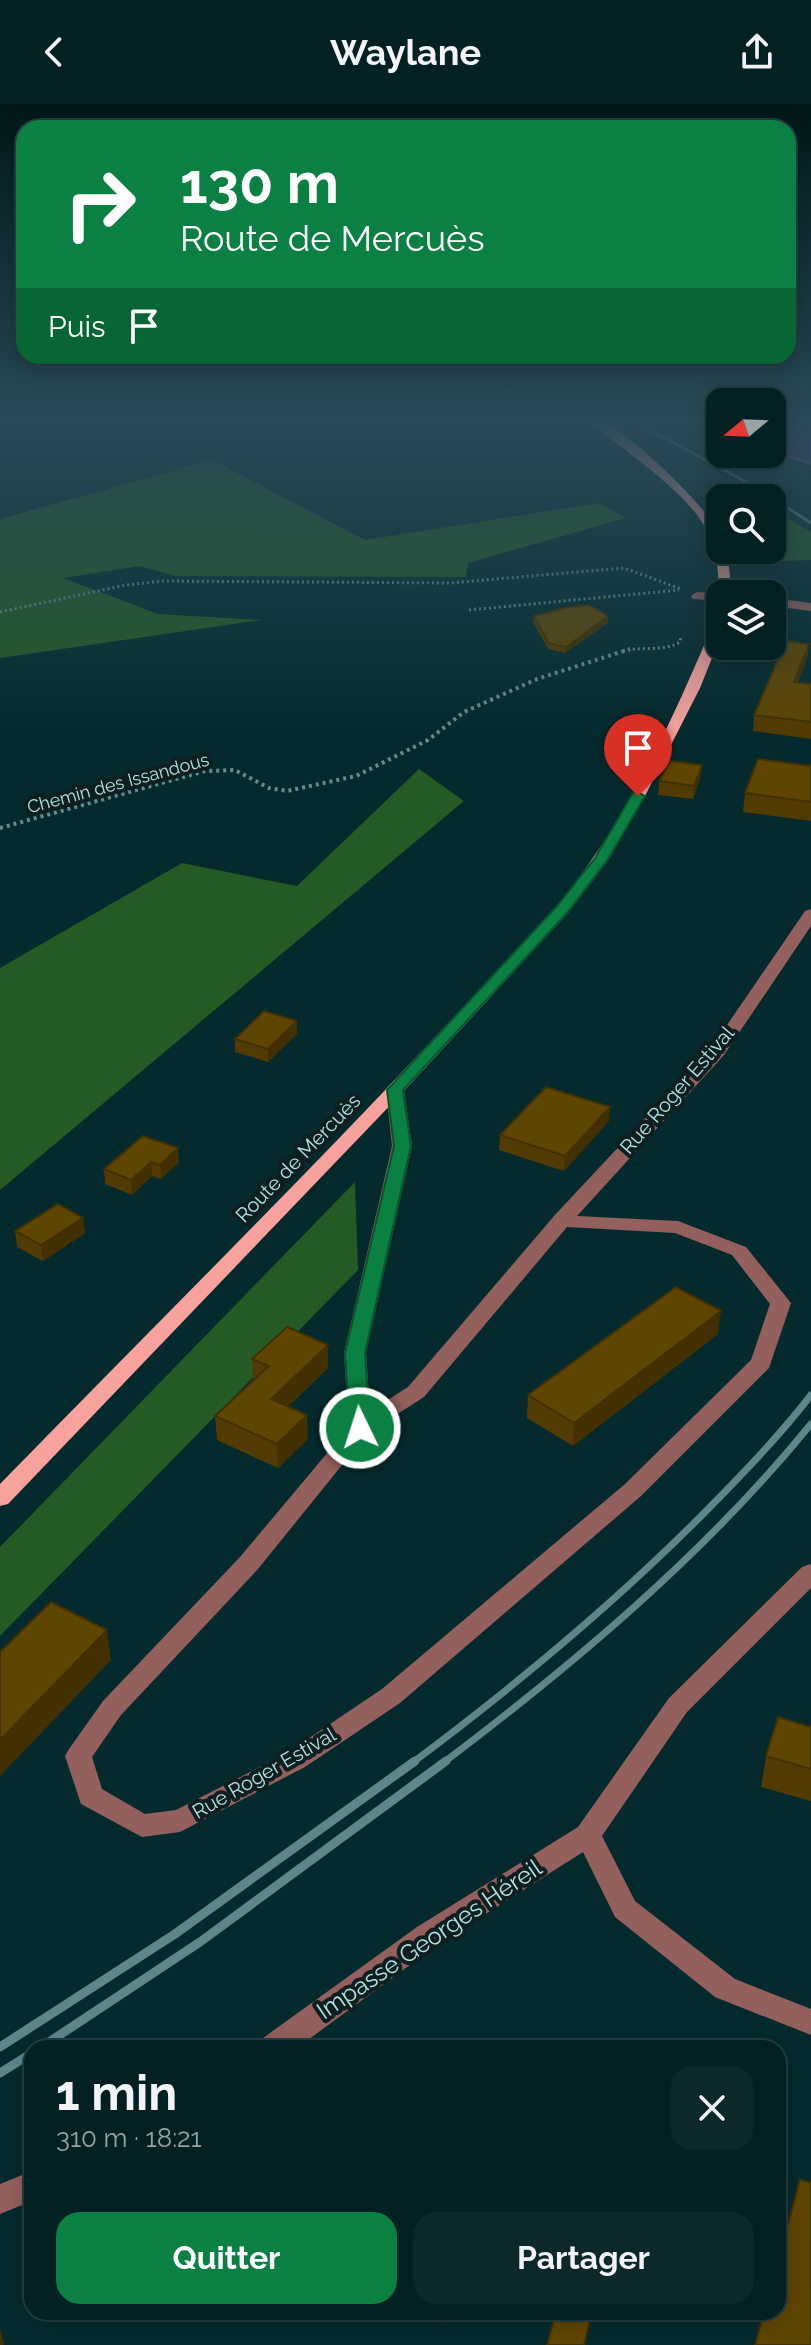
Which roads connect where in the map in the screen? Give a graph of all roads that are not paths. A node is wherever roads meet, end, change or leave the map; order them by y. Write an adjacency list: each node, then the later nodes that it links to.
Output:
1 (697, 596): 2 (street)
2 (706, 596)
3 (786, 604): 4 (street)
4 (811, 607)
5 (706, 656): 7 (main road, Route de Mercuès)
6 (811, 914): 8 (street, Rue Roger Estival)
7 (395, 1090): 9 (street); 10 (main road, Route de Mercuès)
8 (561, 1220): 9 (street, Rue Roger Estival); 9 (street, Rue Roger Estival)
9 (360, 1428)
10 (0, 1498)
11 (811, 1573): 12 (street)
12 (588, 1835): 13 (street); 14 (street, Impasse Georges Héreil)
13 (811, 2022)
14 (285, 2040)
15 (24, 2189): 16 (street)
16 (0, 2199)

